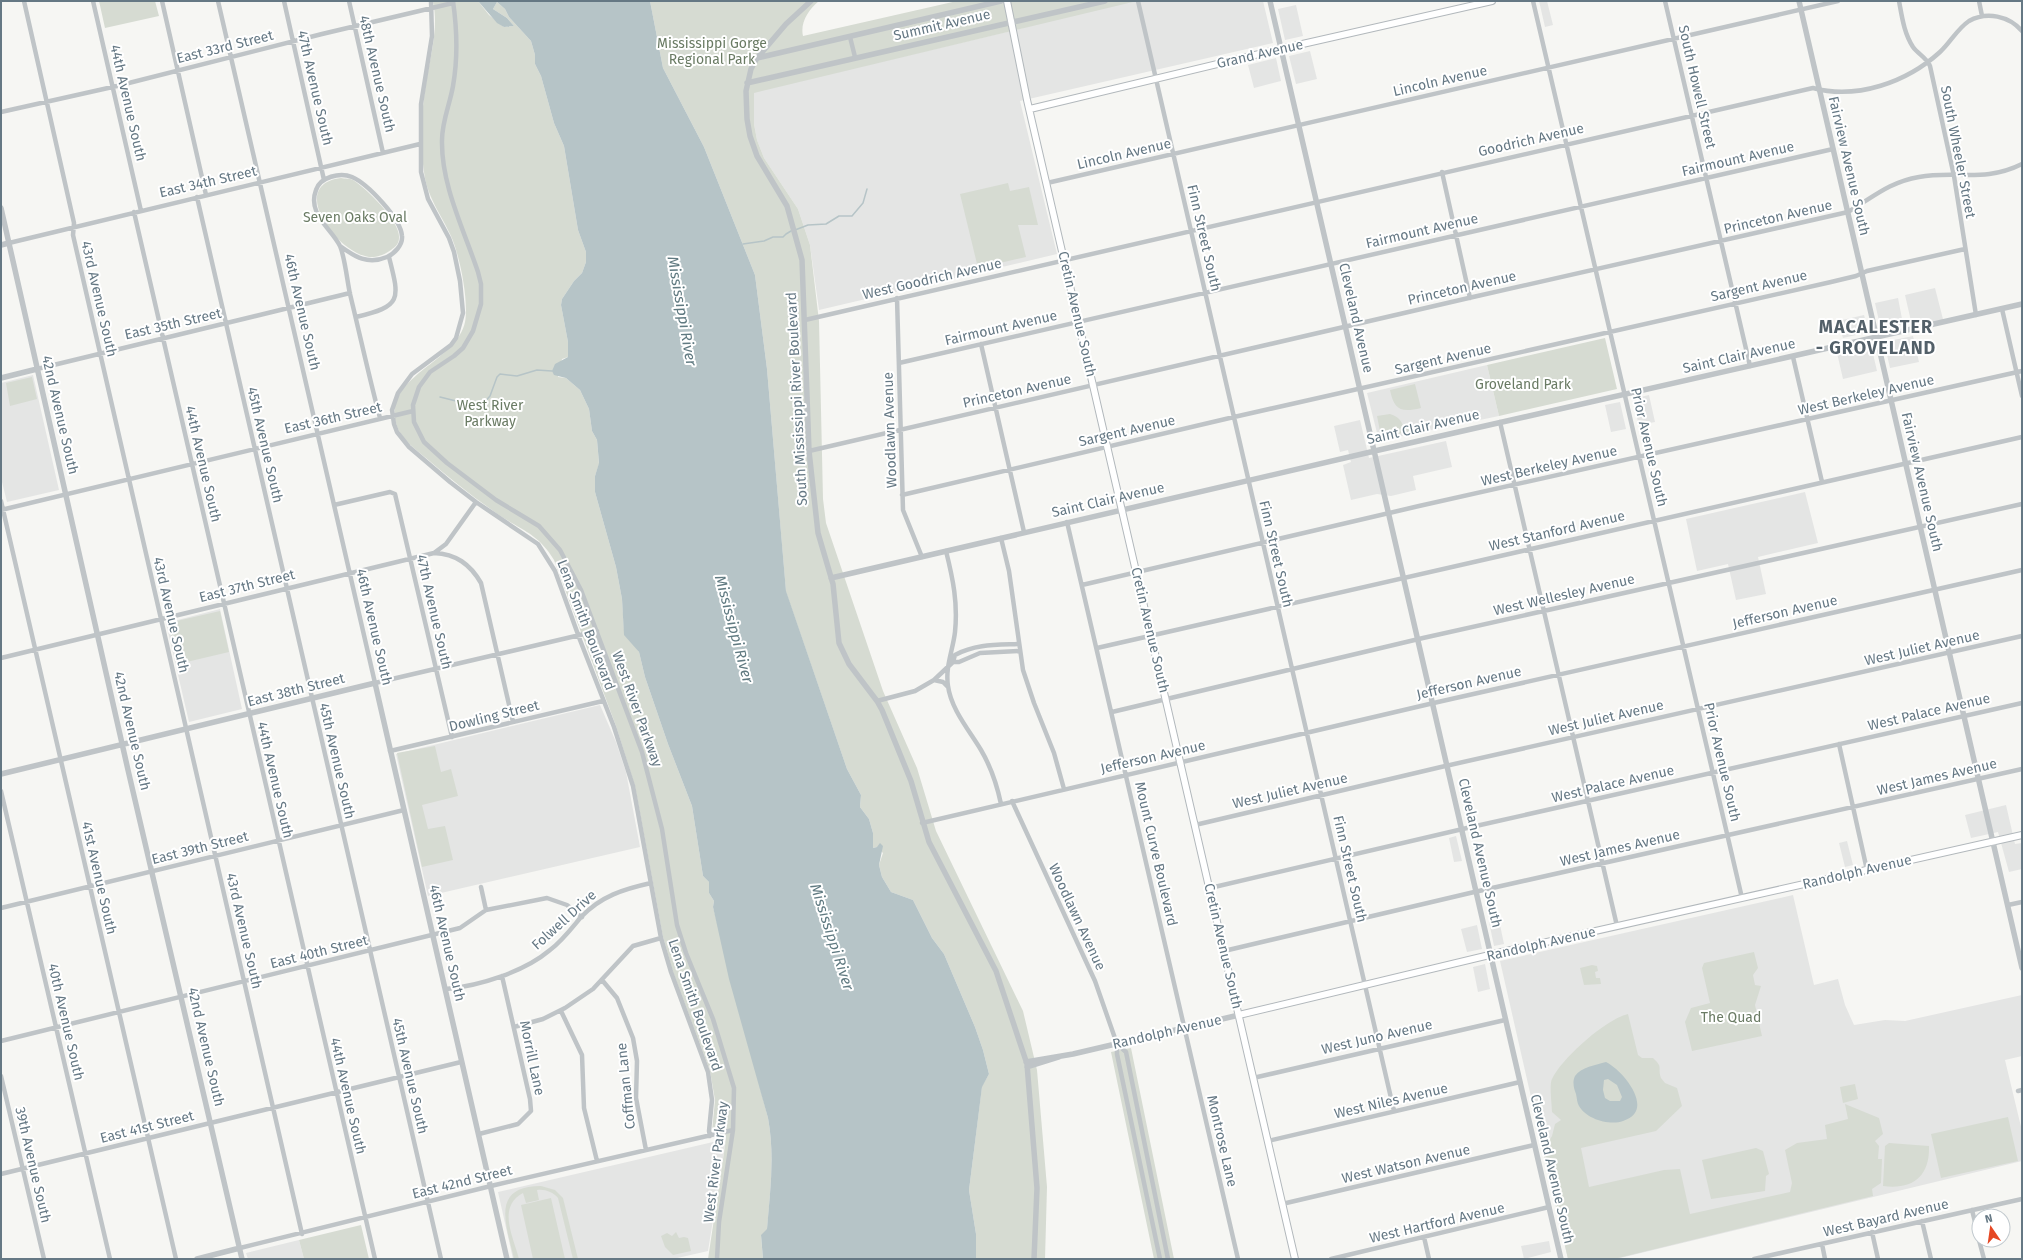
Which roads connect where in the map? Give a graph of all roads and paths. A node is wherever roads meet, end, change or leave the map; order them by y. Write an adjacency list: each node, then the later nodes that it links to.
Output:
1 (24, 1): 42 (street, 43rd Avenue South)
2 (93, 1): 40 (street, 44th Avenue South)
3 (162, 1): 37 (street)
4 (218, 1): 32 (street, 46th Avenue South)
5 (284, 1): 30 (street, 47th Avenue South)
6 (348, 1): 26 (street, 48th Avenue South)
7 (431, 1): 22 (street)
8 (811, 1): 34 (street, South Mississippi River Boulevard)
9 (1001, 1): 28 (street, Summit Avenue)
10 (1007, 1): 25 (main road, Cretin Avenue South)
11 (1105, 1): 25 (street, Summit Avenue)
12 (1138, 1): 38 (street, Finn Street South)
13 (1270, 1): 31 (street, Cleveland Avenue)
14 (1492, 1): 31 (main road, Grand Avenue)
15 (1533, 1): 36 (street, Prior Avenue South)
16 (1665, 1): 29 (street, South Howell Street)
17 (1799, 1): 23 (street, Fairview Avenue South)
18 (1838, 1): 23 (street, Lincoln Avenue)
19 (1898, 1): 35 (street)
20 (1979, 1): 24 (street)
21 (453, 2): 22 (street, East 33rd Street); 113 (street, West River Parkway)
22 (432, 8): 26 (street, East 33rd Street); 47 (street)
23 (1801, 10): 29 (street, Lincoln Avenue); 41 (street, Fairview Avenue South)
24 (1982, 16): 27 (street); 35 (street, Goodrich Avenue)
25 (1011, 22): 33 (street, Summit Avenue); 43 (main road, Cretin Avenue South)
26 (354, 26): 30 (street, East 33rd Street); 50 (street, 48th Avenue South)
27 (2022, 31)
28 (850, 38): 33 (street); 34 (street, Summit Avenue)
29 (1674, 38): 36 (street, Lincoln Avenue); 45 (street, South Howell Street)
30 (292, 41): 32 (street, East 33rd Street); 53 (street, 47th Avenue South)
31 (1281, 49): 38 (main road, Grand Avenue); 46 (street, Cleveland Avenue)
32 (231, 57): 37 (street, East 33rd Street); 58 (street, 46th Avenue South)
33 (855, 57): 39 (street, Summit Avenue)
34 (757, 58): 39 (street, South Mississippi River Boulevard)
35 (1928, 62): 41 (street, Goodrich Avenue); 55 (street, South Wheeler Street)
36 (1548, 67): 46 (street, Lincoln Avenue); 48 (street, Prior Avenue South)
37 (178, 70): 40 (street, East 33rd Street); 60 (street)
38 (1156, 78): 43 (main road, Grand Avenue); 51 (street, Finn Street South)
39 (747, 83): 91 (street, South Mississippi River Boulevard)
40 (113, 87): 42 (street, East 33rd Street); 65 (street, 44th Avenue South)
41 (1820, 90): 45 (street, Goodrich Avenue); 49 (street, Fairview Avenue South)
42 (47, 102): 44 (street, East 33rd Street); 68 (street, 43rd Avenue South)
43 (1030, 109): 59 (main road, Cretin Avenue South)
44 (1, 112)
45 (1692, 115): 48 (street, Goodrich Avenue); 56 (street, South Howell Street)
46 (1299, 125): 51 (street, Lincoln Avenue); 62 (street, Cleveland Avenue)
47 (420, 144): 50 (street, East 34th Street); 114 (street)
48 (1567, 144): 54 (street, Goodrich Avenue); 63 (street, Prior Avenue South)
49 (1833, 149): 56 (street, Fairmount Avenue); 67 (street, Fairview Avenue South)
50 (383, 153): 53 (street, East 34th Street)
51 (1173, 154): 59 (street, Lincoln Avenue); 69 (street, Finn Street South)
52 (2022, 164): 55 (street, Princeton Avenue)
53 (322, 167): 57 (street, 47th Avenue South); 58 (street, East 34th Street)
54 (1442, 172): 62 (street, Goodrich Avenue); 70 (street)
55 (1954, 176): 67 (street, Princeton Avenue); 75 (street, South Wheeler Street)
56 (1707, 177): 63 (street, Fairmount Avenue); 71 (street, South Howell Street)
57 (324, 180): 74 (street); 76 (street)
58 (260, 182): 60 (street, East 34th Street); 87 (street, 46th Avenue South)
59 (1047, 183): 77 (main road, Cretin Avenue South)
60 (206, 196): 61 (street, East 34th Street)
61 (196, 197): 65 (street, East 34th Street); 93 (street, 45th Avenue South)
62 (1316, 201): 69 (street, Goodrich Avenue); 78 (street, Cleveland Avenue)
63 (1582, 206): 70 (street, Fairmount Avenue); 79 (street, Prior Avenue South)
64 (1, 208): 72 (street, 42nd Avenue South)
65 (141, 211): 66 (street, East 34th Street)
66 (134, 212): 68 (street, East 34th Street); 97 (street, 44th Avenue South)
67 (1848, 212): 71 (street, Princeton Avenue); 80 (street, Fairview Avenue South)
68 (74, 228): 72 (street, East 34th Street); 99 (street, 43rd Avenue South)
69 (1190, 230): 77 (street, Goodrich Avenue); 81 (street, Finn Street South)
70 (1456, 234): 78 (street, Fairmount Avenue); 84 (street)
71 (1721, 241): 79 (street, Princeton Avenue); 85 (street, South Howell Street)
72 (9, 243): 73 (street, East 34th Street); 104 (street, 42nd Avenue South)
73 (1, 245)
74 (340, 246): 76 (street); 82 (street)
75 (1965, 249): 80 (street, Sargent Avenue); 89 (street, South Wheeler Street)
76 (388, 256): 90 (street)
77 (1064, 259): 83 (street, West Goodrich Avenue); 92 (main road, Cretin Avenue South)
78 (1331, 263): 81 (street, Fairmount Avenue); 94 (street, Cleveland Avenue)
79 (1596, 269): 84 (street, Princeton Avenue); 95 (street, Prior Avenue South)
80 (1862, 273): 85 (street, Sargent Avenue); 96 (street, Fairview Avenue South)
81 (1205, 292): 92 (street, Fairmount Avenue); 100 (street, Finn Street South)
82 (350, 293): 87 (street, East 35th Street); 90 (street)
83 (897, 298): 91 (street, West Goodrich Avenue); 102 (street, Woodlawn Avenue)
84 (1470, 298): 94 (street, Princeton Avenue)
85 (1736, 303): 95 (street, Sargent Avenue); 103 (street, South Howell Street)
86 (2022, 304): 88 (street, Saint Clair Avenue)
87 (288, 308): 93 (street, East 35th Street); 120 (street, 46th Avenue South)
88 (2002, 309): 89 (street, Saint Clair Avenue); 105 (street)
89 (1976, 315): 96 (street, Saint Clair Avenue)
90 (356, 317): 116 (street)
91 (804, 320): 124 (street, South Mississippi River Boulevard)
92 (1079, 322): 98 (street, Fairmount Avenue); 107 (main road, Cretin Avenue South)
93 (226, 323): 97 (street, East 35th Street); 123 (street, 45th Avenue South)
94 (1345, 326): 100 (street, Princeton Avenue); 108 (street, Cleveland Avenue)
95 (1611, 331): 108 (street, Sargent Avenue); 109 (street, Prior Avenue South)
96 (1876, 337): 101 (street, Saint Clair Avenue); 111 (street, Fairview Avenue South)
97 (163, 338): 99 (street, East 35th Street); 128 (street, 44th Avenue South)
98 (981, 344): 102 (street, Fairmount Avenue); 112 (street)
99 (100, 353): 104 (street, East 35th Street); 130 (street, 43rd Avenue South)
100 (1220, 356): 107 (street, Princeton Avenue); 115 (street, Finn Street South)
101 (1792, 357): 103 (street, Saint Clair Avenue); 117 (street)
102 (899, 363): 119 (street, Woodlawn Avenue)
103 (1750, 366): 109 (street, Saint Clair Avenue)
104 (37, 369): 106 (street, East 35th Street); 134 (street, 42nd Avenue South)
105 (2019, 372): 110 (street); 111 (street, West Berkeley Avenue)
106 (1, 378)
107 (1094, 384): 112 (street, Princeton Avenue); 122 (main road, Cretin Avenue South)
108 (1360, 388): 115 (street, Sargent Avenue); 125 (street, Cleveland Avenue)
109 (1625, 394): 118 (street, Saint Clair Avenue); 126 (street, Prior Avenue South)
110 (2022, 396)
111 (1891, 400): 117 (street, West Berkeley Avenue); 127 (street, Fairview Avenue South)
112 (996, 408): 119 (street, Princeton Avenue); 129 (street)
113 (413, 411): 114 (street, East 36th Street); 167 (street, West River Parkway)
114 (392, 415): 116 (street, East 36th Street); 137 (street, Lena Smith Boulevard)
115 (1234, 417): 122 (street, Sargent Avenue); 131 (street, Finn Street South)
116 (380, 418): 120 (street, East 36th Street)
117 (1807, 419): 126 (street, West Berkeley Avenue); 132 (street)
118 (1500, 422): 125 (street, Saint Clair Avenue); 133 (street)
119 (900, 430): 124 (street, Princeton Avenue); 135 (street, Woodlawn Avenue)
120 (317, 433): 123 (street, East 36th Street); 139 (street, 46th Avenue South)
121 (2022, 437): 127 (street, West Stanford Avenue)
122 (1108, 447): 129 (street, Sargent Avenue); 140 (main road, Cretin Avenue South)
123 (255, 448): 128 (street, East 36th Street); 161 (street, 45th Avenue South)
124 (809, 451): 158 (street, South Mississippi River Boulevard)
125 (1374, 451): 131 (street, Saint Clair Avenue); 142 (street, Cleveland Avenue)
126 (1640, 457): 133 (street, West Berkeley Avenue); 143 (street, Prior Avenue South)
127 (1906, 463): 132 (street, West Stanford Avenue); 145 (street, Fairview Avenue South)
128 (191, 464): 130 (street, East 36th Street); 163 (street, 44th Avenue South)
129 (1010, 470): 135 (street, Sargent Avenue); 146 (street)
130 (128, 479): 134 (street, East 36th Street); 166 (street, 43rd Avenue South)
131 (1248, 480): 140 (street, Saint Clair Avenue); 148 (street, Finn Street South)
132 (1822, 482): 143 (street, West Stanford Avenue)
133 (1514, 485): 142 (street, West Berkeley Avenue); 149 (street)
134 (66, 494): 141 (street, East 36th Street); 168 (street, 42nd Avenue South)
135 (902, 496): 152 (street, Woodlawn Avenue)
136 (1, 501): 141 (street, 41st Avenue South)
137 (476, 502): 151 (street, East 37th Street); 169 (street, Lena Smith Boulevard)
138 (2022, 504): 145 (street, West Wellesley Avenue)
139 (334, 505): 153 (street, 47th Avenue South); 155 (street, 46th Avenue South)
140 (1122, 509): 144 (street, Saint Clair Avenue); 156 (main road, Cretin Avenue South)
141 (2, 510): 176 (street, 41st Avenue South)
142 (1388, 514): 148 (street, West Berkeley Avenue); 157 (street, Cleveland Avenue)
143 (1654, 520): 149 (street, West Stanford Avenue); 159 (street, Prior Avenue South)
144 (1067, 522): 146 (street, Saint Clair Avenue); 160 (street, Mount Curve Boulevard)
145 (1920, 526): 159 (street, West Wellesley Avenue); 162 (street, Fairview Avenue South)
146 (1024, 532): 147 (street, Saint Clair Avenue)
147 (1002, 538): 150 (street, Saint Clair Avenue); 173 (street)
148 (1263, 543): 156 (street, West Berkeley Avenue); 164 (street, Finn Street South)
149 (1528, 548): 157 (street, West Stanford Avenue); 165 (street)
150 (946, 551): 152 (street, Saint Clair Avenue); 182 (street)
151 (434, 553): 153 (street, East 37th Street); 179 (street)
152 (922, 557): 158 (street, Saint Clair Avenue)
153 (411, 559): 155 (street, East 37th Street); 183 (street, 47th Avenue South)
154 (2022, 570): 162 (street, Jefferson Avenue)
155 (349, 573): 161 (street, East 37th Street); 187 (street, 46th Avenue South)
156 (1137, 573): 160 (street, West Berkeley Avenue); 170 (main road, Cretin Avenue South)
157 (1403, 577): 164 (street, West Stanford Avenue); 172 (street, Cleveland Avenue)
158 (831, 578): 192 (street, South Mississippi River Boulevard)
159 (1669, 583): 165 (street, West Wellesley Avenue); 174 (street, Prior Avenue South)
160 (1082, 585): 175 (street, Mount Curve Boulevard)
161 (286, 588): 163 (street, East 37th Street); 189 (street, 45th Avenue South)
162 (1935, 590): 174 (street, Jefferson Avenue); 178 (street, Fairview Avenue South)
163 (223, 604): 166 (street, East 37th Street); 197 (street, 44th Avenue South)
164 (1277, 606): 170 (street, West Stanford Avenue); 184 (street, Finn Street South)
165 (1543, 611): 172 (street, West Wellesley Avenue); 185 (street)
166 (161, 619): 168 (street, East 37th Street); 200 (street, 43rd Avenue South)
167 (597, 631): 169 (street, East 38th Street); 283 (street, West River Parkway)
168 (98, 634): 176 (street, East 37th Street); 205 (street, 42nd Avenue South)
169 (578, 636): 179 (street, East 38th Street); 191 (street, Lena Smith Boulevard)
170 (1151, 636): 175 (street, West Stanford Avenue); 190 (main road, Cretin Avenue South)
171 (2022, 636): 178 (street, West Juliet Avenue)
172 (1418, 640): 184 (street, West Wellesley Avenue); 193 (street, Cleveland Avenue South)
173 (1019, 644): 177 (street); 181 (street)
174 (1683, 646): 185 (street, Jefferson Avenue); 195 (street, Prior Avenue South)
175 (1097, 648): 196 (street, Mount Curve Boulevard)
176 (35, 650): 180 (street, East 37th Street); 207 (street, 41st Avenue South)
177 (1019, 651): 181 (street); 215 (street)
178 (1949, 653): 195 (street, West Juliet Avenue); 198 (street, Fairview Avenue South)
179 (497, 655): 183 (street, East 38th Street); 199 (street)
180 (1, 658)
181 (953, 662): 182 (street)
182 (948, 666): 186 (street); 188 (street)
183 (436, 669): 187 (street, East 38th Street); 202 (street, 47th Avenue South)
184 (1292, 669): 190 (street, West Wellesley Avenue); 201 (street, Finn Street South)
185 (1558, 674): 193 (street, Jefferson Avenue); 203 (street)
186 (934, 680): 188 (street); 192 (street)
187 (374, 683): 189 (street, East 38th Street); 206 (street, 46th Avenue South)
188 (948, 687): 220 (street)
189 (311, 698): 197 (street, East 38th Street); 224 (street, 45th Avenue South)
190 (1166, 699): 196 (street, West Wellesley Avenue); 208 (main road, Cretin Avenue South)
191 (603, 701): 199 (street, Dowling Street); 236 (street, Lena Smith Boulevard)
192 (877, 701): 223 (street, South Mississippi River Boulevard)
193 (1432, 703): 201 (street, Jefferson Avenue); 209 (street, Cleveland Avenue South)
194 (2022, 703): 198 (street, West Palace Avenue)
195 (1698, 709): 203 (street, West Juliet Avenue); 211 (street, Prior Avenue South)
196 (1112, 712): 213 (street, Mount Curve Boulevard)
197 (249, 714): 200 (street, East 38th Street); 229 (street, 44th Avenue South)
198 (1964, 716): 204 (street, West Palace Avenue); 214 (street, Fairview Avenue South)
199 (513, 722): 202 (street, Dowling Street)
200 (186, 729): 205 (street, East 38th Street); 231 (street, 43rd Avenue South)
201 (1307, 732): 208 (street, Jefferson Avenue); 217 (street, Finn Street South)
202 (452, 737): 206 (street, Dowling Street)
203 (1572, 737): 209 (street, West Juliet Avenue); 219 (street)
204 (1838, 744): 211 (street, West Palace Avenue); 221 (street)
205 (123, 746): 207 (street, East 38th Street); 235 (street, 42nd Avenue South)
206 (390, 751): 222 (street, 46th Avenue South)
207 (60, 760): 212 (street, East 38th Street); 237 (street, 41st Avenue South)
208 (1181, 762): 213 (street, Jefferson Avenue); 225 (main road, Cretin Avenue South)
209 (1447, 766): 217 (street, West Juliet Avenue); 226 (street, Cleveland Avenue South)
210 (2022, 769): 214 (street, West James Avenue)
211 (1713, 773): 219 (street, West Palace Avenue); 227 (street, Prior Avenue South)
212 (1, 774)
213 (1127, 775): 215 (street, Jefferson Avenue); 269 (street, Mount Curve Boulevard)
214 (1978, 779): 221 (street, West James Avenue); 230 (street, Fairview Avenue South)
215 (1064, 789): 218 (street, Jefferson Avenue)
216 (1, 791): 242 (street, 40th Avenue South)
217 (1321, 795): 225 (street, West Juliet Avenue); 232 (street, Finn Street South)
218 (1012, 801): 220 (street, Jefferson Avenue); 271 (street, Woodlawn Avenue)
219 (1587, 801): 226 (street, West Palace Avenue); 233 (street)
220 (1001, 804): 223 (street, Jefferson Avenue)
221 (1853, 807): 227 (street, West James Avenue); 234 (street)
222 (404, 810): 224 (street, East 39th Street); 250 (street, 46th Avenue South)
223 (922, 823): 274 (street, South Mississippi River Boulevard)
224 (341, 825): 229 (street, East 39th Street); 252 (street, 45th Avenue South)
225 (1195, 825): 239 (main road, Cretin Avenue South)
226 (1462, 829): 232 (street, West Palace Avenue); 240 (street, Cleveland Avenue South)
227 (1728, 835): 233 (street, West James Avenue); 241 (street, Prior Avenue South)
228 (2022, 835): 230 (main road, Randolph Avenue)
229 (278, 840): 231 (street, East 39th Street); 255 (street, 44th Avenue South)
230 (1993, 842): 234 (main road, Randolph Avenue); 244 (street, Fairview Avenue South)
231 (215, 856): 235 (street, East 39th Street); 259 (street, 43rd Avenue South)
232 (1336, 858): 239 (street, West Palace Avenue); 248 (street, Finn Street South)
233 (1602, 863): 240 (street, West James Avenue); 249 (street)
234 (1868, 870): 241 (main road, Randolph Avenue)
235 (152, 871): 237 (street, East 39th Street); 262 (street, 42nd Avenue South)
236 (651, 883): 247 (street, Folwell Drive); 251 (street, Lena Smith Boulevard)
237 (90, 886): 242 (street, East 39th Street); 264 (street, 41st Avenue South)
238 (481, 887): 246 (street)
239 (1210, 888): 253 (main road, Cretin Avenue South)
240 (1476, 892): 248 (street, West James Avenue); 254 (street, Cleveland Avenue South)
241 (1742, 898): 249 (main road, Randolph Avenue)
242 (27, 901): 245 (street, East 39th Street); 267 (street, 40th Avenue South)
243 (2022, 902): 244 (street)
244 (2008, 905): 256 (street, Fairview Avenue South)
245 (1, 908)
246 (486, 910): 247 (street); 250 (street, East 40th Street)
247 (582, 917): 257 (street, Folwell Drive)
248 (1350, 922): 253 (street, West James Avenue); 260 (street, Finn Street South)
249 (1617, 926): 254 (main road, Randolph Avenue)
250 (433, 936): 252 (street, East 40th Street); 261 (street, 46th Avenue South)
251 (661, 938): 258 (street); 287 (street, Lena Smith Boulevard)
252 (369, 951): 255 (street, East 40th Street); 276 (street, 45th Avenue South)
253 (1224, 951): 265 (main road, Cretin Avenue South)
254 (1491, 955): 260 (main road, Randolph Avenue); 266 (street, Cleveland Avenue South)
255 (307, 966): 259 (street, East 40th Street); 279 (street, 44th Avenue South)
256 (2022, 968)
257 (502, 976): 261 (street, Folwell Drive); 268 (street, Morrill Lane)
258 (602, 980): 263 (street); 291 (street, Coffman Lane)
259 (245, 981): 262 (street, East 40th Street); 280 (street, 43rd Avenue South)
260 (1365, 984): 265 (main road, Randolph Avenue); 272 (street, Finn Street South)
261 (446, 990): 273 (street, 46th Avenue South)
262 (182, 996): 264 (street, East 40th Street); 282 (street, 42nd Avenue South)
263 (561, 1011): 268 (street); 293 (street)
264 (119, 1012): 267 (street, East 40th Street); 288 (street, 41st Avenue South)
265 (1239, 1015): 269 (street, Randolph Avenue); 277 (main road, Cretin Avenue South)
266 (1505, 1020): 272 (street, West Juno Avenue); 278 (street, Cleveland Avenue South)
267 (56, 1027): 270 (street, East 40th Street); 292 (street, 40th Avenue South)
268 (514, 1027): 285 (street, Morrill Lane)
269 (1185, 1028): 271 (street, Randolph Avenue); 326 (street, Montrose Lane)
270 (1, 1041)
271 (1117, 1044): 274 (street, Randolph Avenue); 284 (street); 286 (street)
272 (1380, 1048): 277 (street, West Juno Avenue); 281 (street, Finn Street South)
273 (462, 1062): 276 (street, East 41st Street); 285 (street, 46th Avenue South)
274 (1027, 1064): 323 (street, South Mississippi River Boulevard)
275 (1, 1076): 294 (street, 39th Avenue South)
276 (399, 1077): 279 (street, East 41st Street); 298 (street, 45th Avenue South)
277 (1254, 1078): 289 (main road, Cretin Avenue South)
278 (1520, 1082): 281 (street, West Niles Avenue); 290 (street, Cleveland Avenue South)
279 (336, 1092): 280 (street, East 41st Street); 305 (street, 44th Avenue South)
280 (274, 1107): 282 (street, East 41st Street); 308 (street, 43rd Avenue South)
281 (1394, 1111): 289 (street, West Niles Avenue)
282 (211, 1123): 288 (street, East 41st Street); 311 (street, 42nd Avenue South)
283 (733, 1130): 287 (street, East 42nd Street); 322 (street, West River Parkway)
284 (1143, 1133): 286 (street); 300 (street)
285 (479, 1134): 296 (street, 46th Avenue South)
286 (1134, 1135): 303 (street)
287 (710, 1136): 291 (street, East 42nd Street)
288 (148, 1138): 292 (street, East 41st Street); 316 (street, 41st Avenue South)
289 (1268, 1141): 299 (main road, Cretin Avenue South)
290 (1534, 1144): 299 (street, West Watson Avenue); 301 (street, Cleveland Avenue South)
291 (646, 1150): 293 (street, East 42nd Street)
292 (85, 1153): 294 (street, East 41st Street); 315 (street, 40th Avenue South)
293 (597, 1162): 296 (street, East 42nd Street)
294 (22, 1169): 295 (street, East 41st Street); 314 (street, 39th Avenue South)
295 (1, 1174)
296 (490, 1186): 298 (street, East 42nd Street); 321 (street, 46th Avenue South)
297 (2022, 1199): 302 (street, West Bayard Avenue)
298 (428, 1202): 305 (street, East 42nd Street); 320 (street, 45th Avenue South)
299 (1282, 1204): 327 (main road, Cretin Avenue South)
300 (1158, 1207): 303 (street); 325 (street)
301 (1549, 1207): 309 (street, West Hartford Avenue); 330 (street, Cleveland Avenue South)
302 (1981, 1208)
303 (1150, 1209): 324 (street)
304 (1971, 1210): 306 (street, West Bayard Avenue)
305 (365, 1218): 308 (street, East 42nd Street); 319 (street, 44th Avenue South)
306 (1922, 1221): 307 (street, West Bayard Avenue); 334 (street)
307 (1872, 1232): 310 (street, West Bayard Avenue); 333 (street)
308 (302, 1234): 311 (street, East 42nd Street)
309 (1424, 1238): 328 (street, West Hartford Avenue); 329 (street)
310 (1822, 1244): 313 (street, West Bayard Avenue); 332 (street)
311 (240, 1248): 317 (street, East 42nd Street); 318 (street, 42nd Avenue South)
312 (1981, 1248): 335 (street)
313 (1772, 1257): 331 (street, West Bayard Avenue)
314 (44, 1259)
315 (110, 1259)
316 (176, 1259)
317 (197, 1259)
318 (242, 1259)
319 (375, 1259)
320 (441, 1259)
321 (507, 1259)
322 (716, 1259)
323 (1034, 1259)
324 (1160, 1259)
325 (1168, 1259)
326 (1238, 1259)
327 (1295, 1259)
328 (1331, 1259)
329 (1429, 1259)
330 (1561, 1259)
331 (1754, 1259)
332 (1825, 1259)
333 (1878, 1259)
334 (1931, 1259)
335 (1984, 1259)

